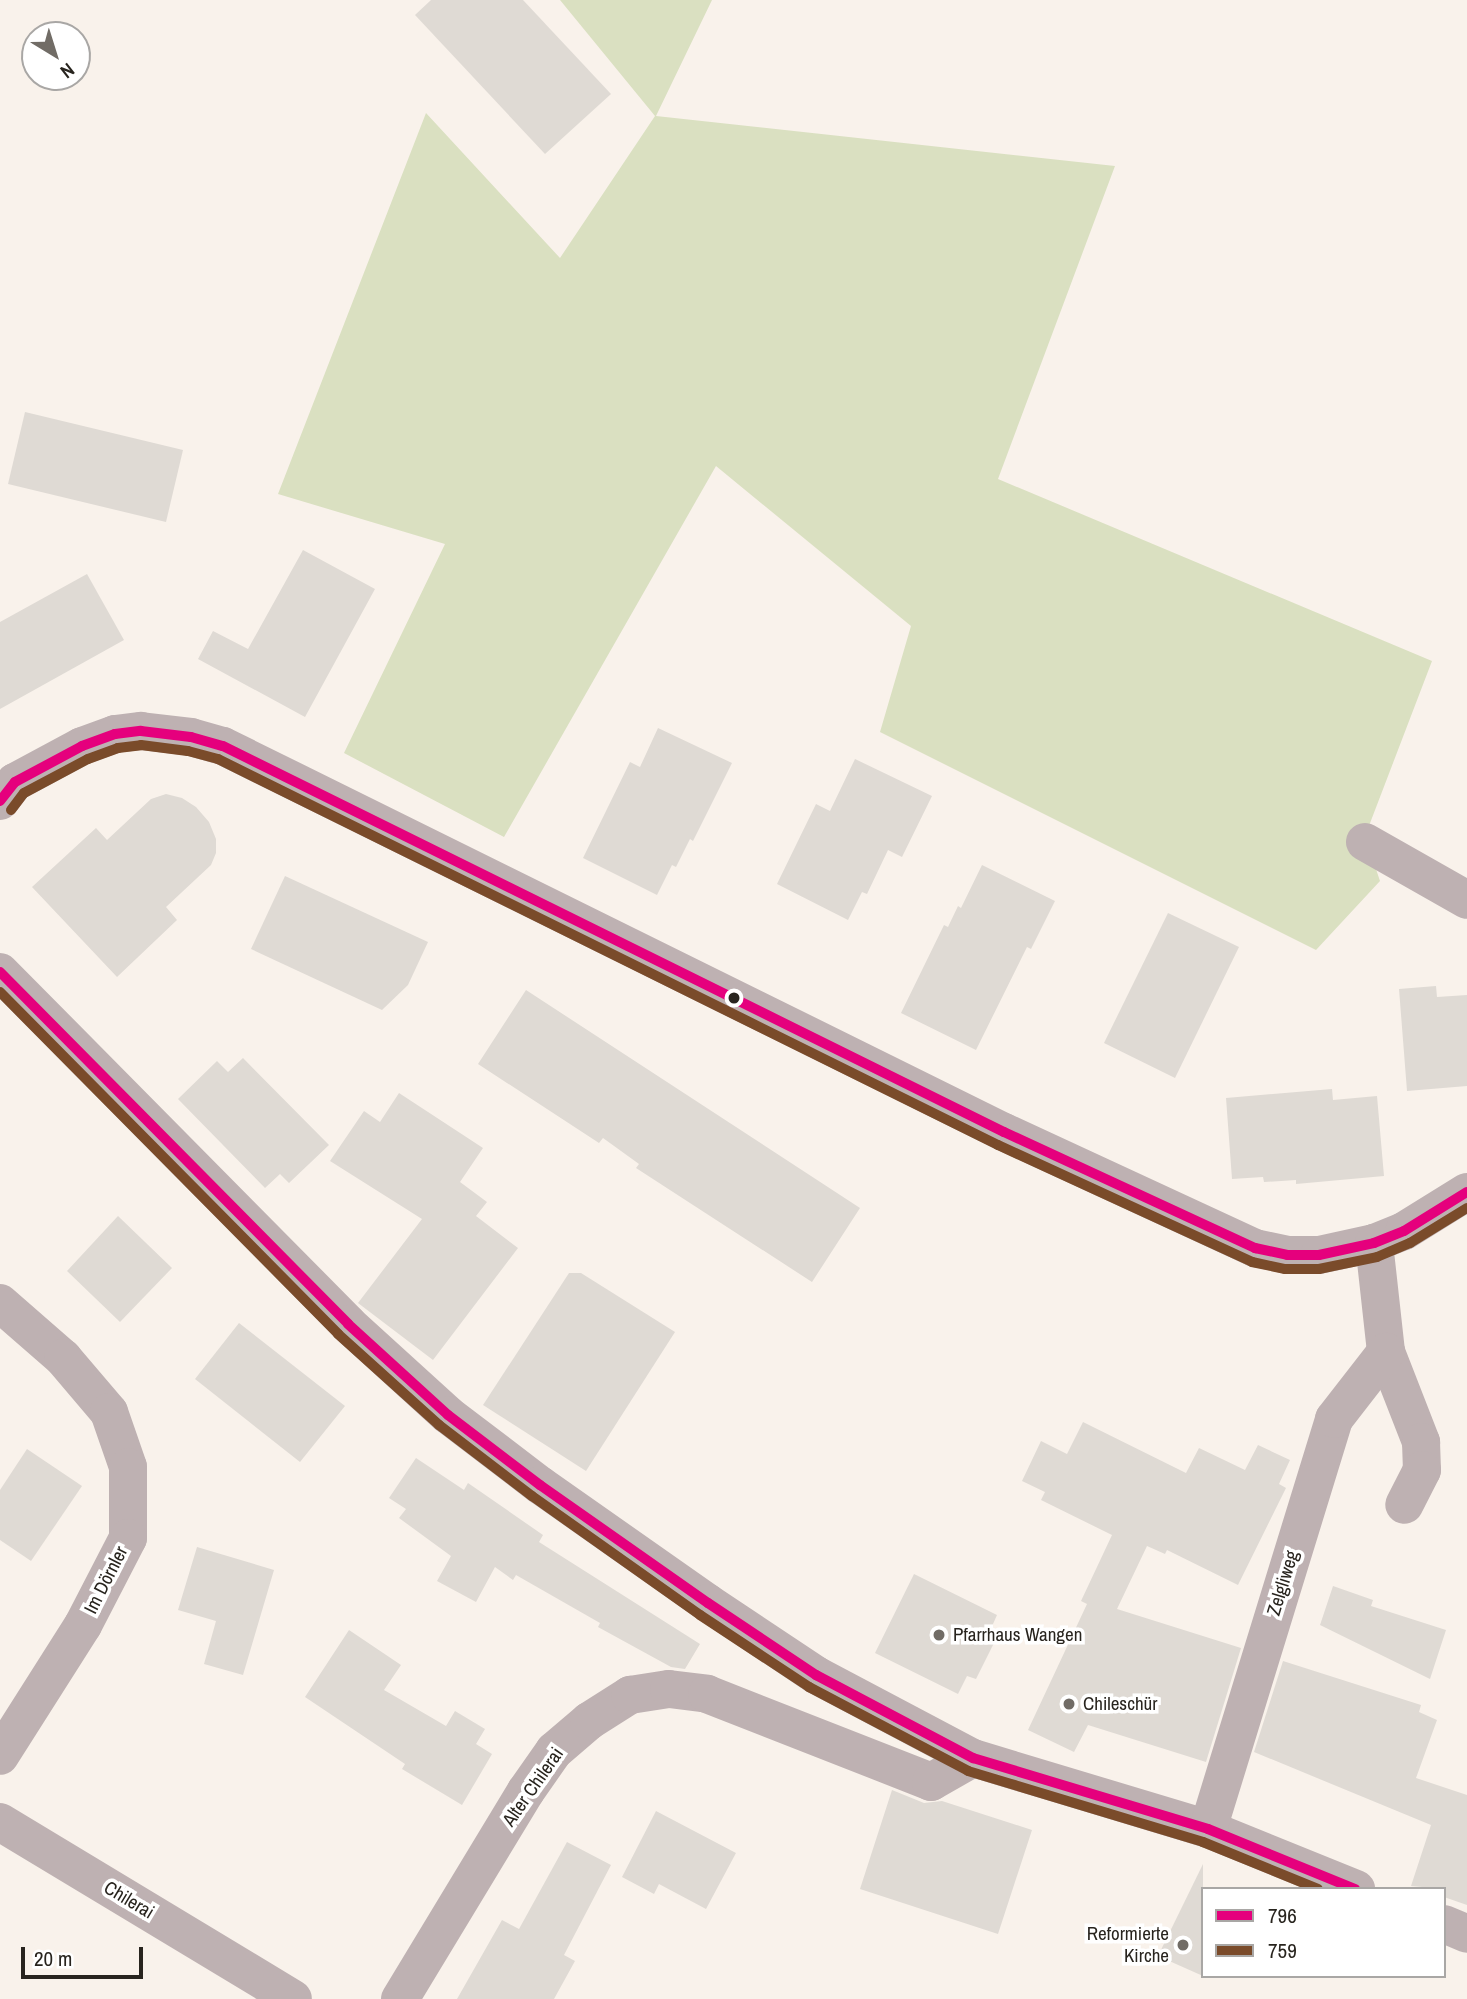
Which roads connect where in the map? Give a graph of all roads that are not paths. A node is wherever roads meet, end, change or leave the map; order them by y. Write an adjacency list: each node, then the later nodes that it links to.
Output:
1 (0, 801): 6 (street)
2 (1365, 842): 3 (street)
3 (1467, 900)
4 (0, 972): 11 (street)
5 (1467, 1192): 6 (street)
6 (1374, 1243): 8 (street)
7 (0, 1303): 10 (street, Im Dörnler)
8 (1386, 1352): 9 (street); 13 (street, Zelgliweg)
9 (1404, 1505)
10 (0, 1756)
11 (973, 1758): 13 (street); 18 (street, Alter Chilerai)
12 (0, 1822): 17 (street, Chilerai)
13 (1208, 1829): 14 (street)
14 (1351, 1887)
15 (1446, 1925): 16 (street)
16 (1467, 1934)
17 (293, 1999)
18 (400, 1999)

